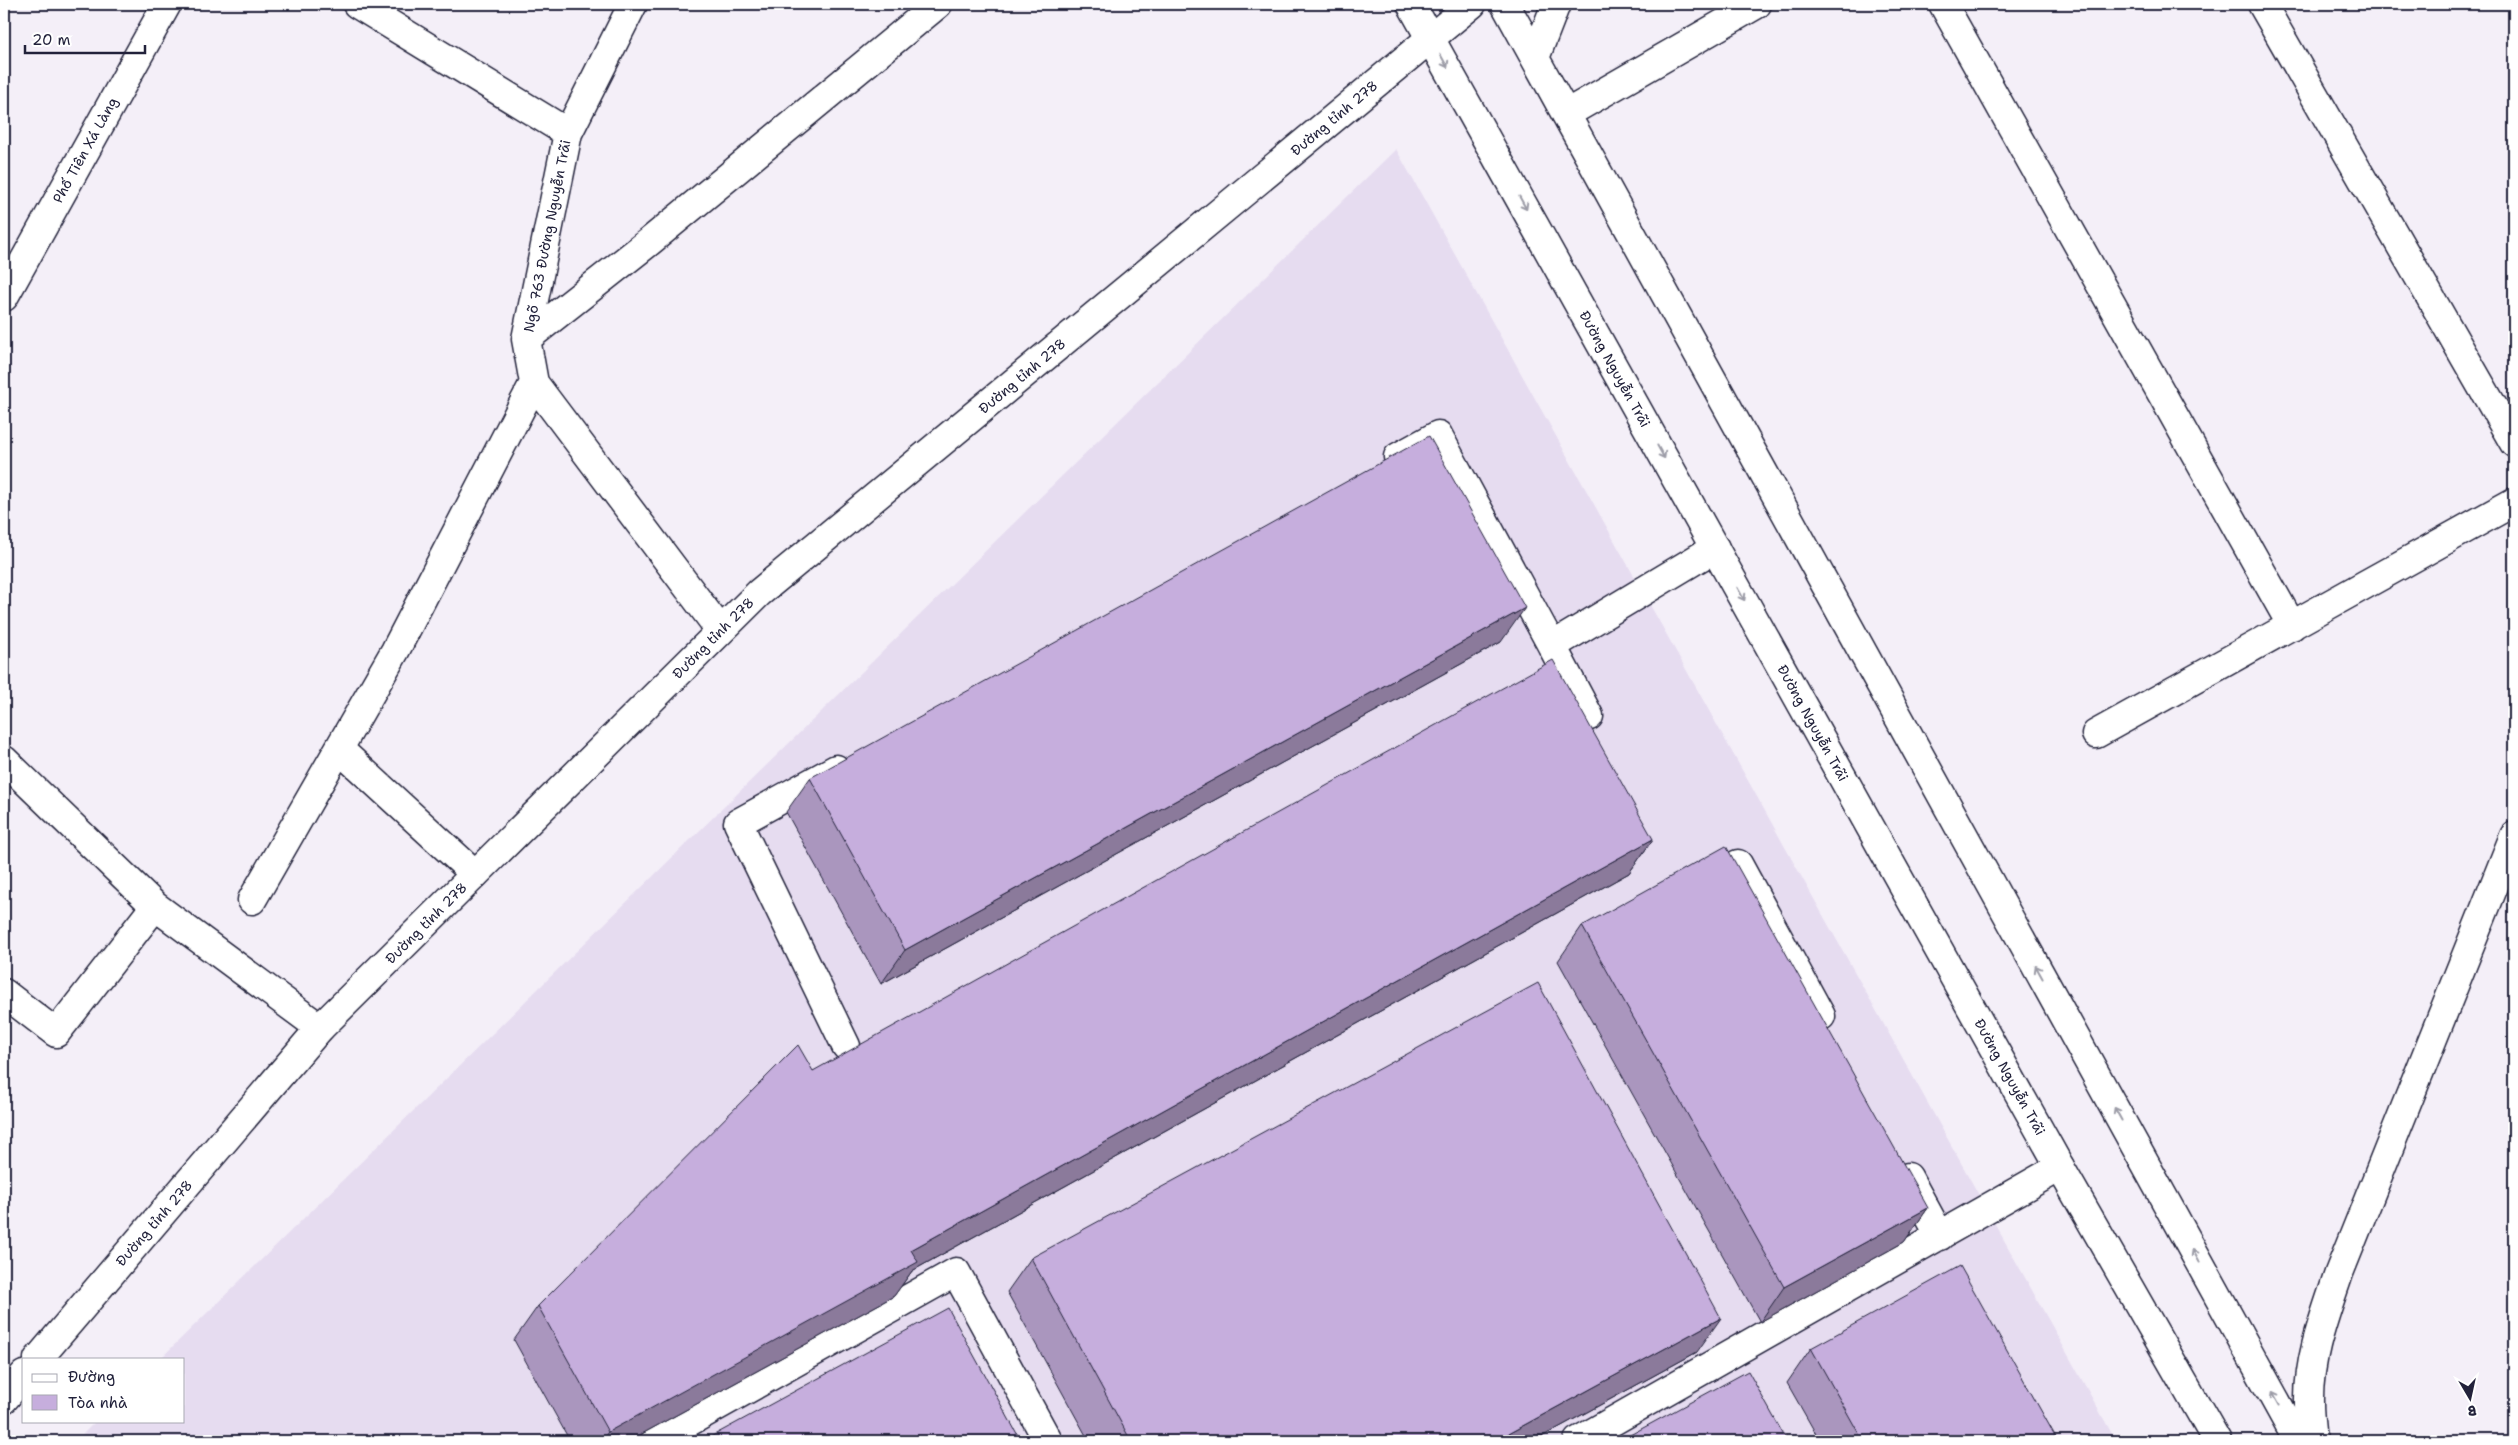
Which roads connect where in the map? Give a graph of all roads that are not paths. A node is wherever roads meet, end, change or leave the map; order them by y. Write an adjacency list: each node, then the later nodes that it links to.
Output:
1 (166, 4): 16 (main road, Phố Tiên Xá Làng)
2 (358, 4): 15 (main road)
3 (633, 4): 15 (main road, Ngõ 763 Đường Nguyễn Trãi)
4 (938, 4): 17 (main road)
5 (1410, 4): 12 (main road, Đường Nguyễn Trãi)
6 (1472, 4): 12 (main road, Đường tỉnh 278)
7 (1505, 4): 13 (main road)
8 (1556, 4): 13 (main road)
9 (1757, 4): 14 (main road)
10 (1944, 4): 23 (main road)
11 (2262, 4): 19 (main road)
12 (1431, 38): 22 (main road, Đường Nguyễn Trãi, one-way to 22); 24 (main road, Đường tỉnh 278)
13 (1535, 58): 14 (main road)
14 (1566, 114): 50 (main road, one-way to 14)
15 (568, 134): 17 (main road, Ngõ 763 Đường Nguyễn Trãi)
16 (4, 297)
17 (526, 339): 18 (main road, Ngõ 763 Đường Nguyễn Trãi)
18 (534, 383): 24 (main road, Ngõ 763 Đường Nguyễn Trãi); 28 (main road)
19 (2514, 443)
20 (1377, 469): 25 (main road)
21 (2514, 502): 23 (main road)
22 (1715, 548): 25 (main road); 41 (main road, Đường Nguyễn Trãi, one-way to 41)
23 (2292, 626): 27 (main road)
24 (720, 630): 33 (main road, Đường tỉnh 278)
25 (1552, 646): 26 (main road)
26 (1589, 716)
27 (2096, 734)
28 (339, 749): 33 (main road); 34 (main road)
29 (859, 756): 39 (main road)
30 (4, 760): 35 (main road)
31 (2514, 836): 51 (main road)
32 (1738, 864): 38 (main road)
33 (475, 874): 37 (main road, Đường tỉnh 278)
34 (252, 900)
35 (155, 906): 36 (main road); 37 (main road)
36 (4, 993)
37 (320, 1028): 43 (main road, Đường tỉnh 278)
38 (1832, 1037)
39 (846, 1046)
40 (1898, 1158): 42 (main road)
41 (2060, 1167): 42 (main road); 49 (main road, Đường Nguyễn Trãi)
42 (1940, 1236): 48 (main road)
43 (39, 1358)
44 (22, 1377): 45 (main road)
45 (4, 1399)
46 (655, 1441): 47 (main road)
47 (1048, 1441)
48 (1578, 1441)
49 (2217, 1441)
50 (2298, 1441)
51 (2312, 1441)

